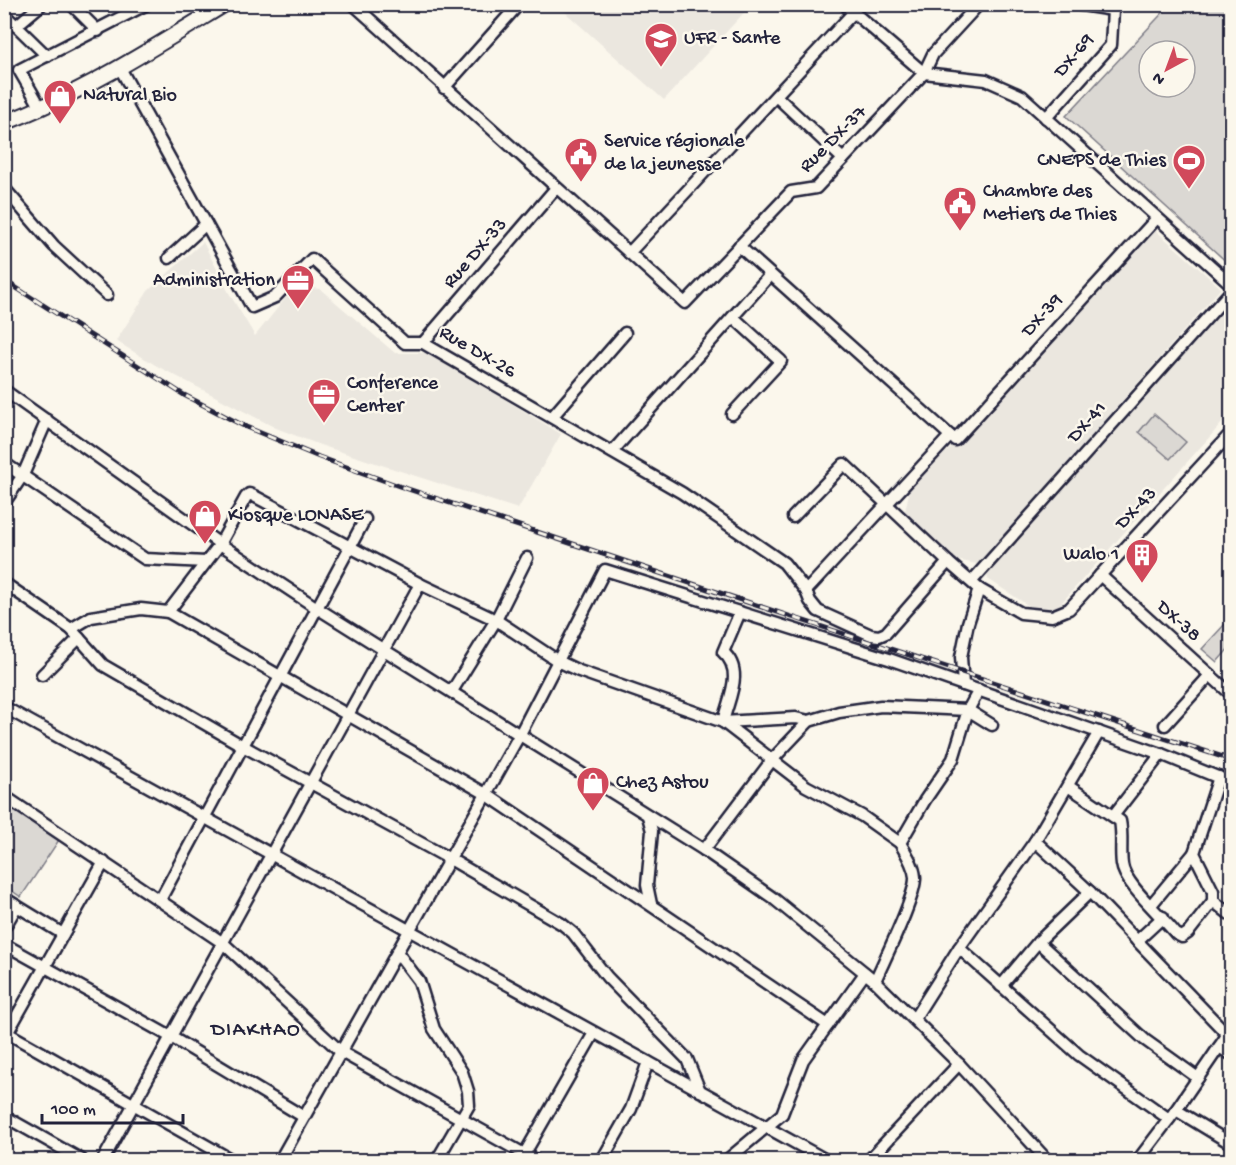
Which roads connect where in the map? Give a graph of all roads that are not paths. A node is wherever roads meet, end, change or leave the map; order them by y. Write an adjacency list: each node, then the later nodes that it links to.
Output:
1 (42, 4): 13 (street)
2 (71, 4): 14 (street)
3 (147, 4): 14 (street)
4 (225, 4): 16 (main road)
5 (353, 4): 18 (street)
6 (519, 4): 18 (street)
7 (844, 4): 11 (street)
8 (979, 4): 17 (street, Rue DX-37)
9 (1076, 4): 10 (street)
10 (1116, 7): 21 (street, DX-69)
11 (853, 13): 17 (street); 19 (street)
12 (4, 14): 13 (street)
13 (16, 26): 15 (street)
14 (98, 31): 15 (street)
15 (47, 56): 20 (street)
16 (120, 68): 20 (main road); 27 (street)
17 (924, 72): 21 (street); 23 (street, Rue DX-37)
18 (444, 88): 25 (street)
19 (776, 96): 23 (street); 29 (street)
20 (41, 108): 22 (main road)
21 (1046, 118): 26 (street)
22 (4, 123)
23 (843, 159): 28 (street, Rue DX-37)
24 (4, 188): 34 (street)
25 (556, 188): 29 (street); 37 (street, Rue DX-33)
26 (1157, 218): 32 (street); 43 (street, DX-39)
27 (206, 224): 30 (street); 37 (street, Rue DX-26)
28 (739, 246): 29 (street, Rue DX-37); 31 (street)
29 (629, 253)
30 (169, 258)
31 (770, 275): 35 (street); 43 (street)
32 (1232, 285)
33 (1232, 290): 59 (street, DX-41)
34 (107, 295)
35 (732, 316): 39 (street); 44 (street)
36 (624, 333): 40 (street)
37 (423, 343): 40 (street, Rue DX-26)
38 (4, 390): 41 (street)
39 (732, 414)
40 (552, 417): 44 (street, Rue DX-26)
41 (47, 420): 46 (street); 51 (street)
42 (1232, 432): 56 (street, DX-43)
43 (952, 438): 48 (street, DX-39)
44 (612, 452): 60 (street, Rue DX-26)
45 (4, 463): 46 (street)
46 (23, 476): 47 (street); 54 (street)
47 (4, 503)
48 (886, 505): 49 (street); 55 (street); 60 (street, DX-39)
49 (793, 517)
50 (365, 519): 52 (street)
51 (220, 544): 52 (street); 54 (street); 61 (street)
52 (350, 546): 58 (street); 61 (street)
53 (527, 558): 64 (street)
54 (206, 562): 62 (street)
55 (948, 562): 59 (street); 66 (street)
56 (1100, 575): 59 (street, DX-43); 72 (street, DX-38)
57 (4, 584): 65 (street)
58 (420, 584): 64 (street); 68 (street)
59 (975, 585): 74 (street)
60 (806, 591): 66 (street, Rue DX-26)
61 (317, 608): 68 (street); 73 (street)
62 (168, 612): 65 (street); 73 (street)
63 (740, 612): 69 (street); 70 (street); 81 (street)
64 (496, 620): 70 (street); 76 (street)
65 (71, 629): 67 (street)
66 (879, 636): 69 (street)
67 (79, 638): 71 (street); 87 (street)
68 (384, 649): 76 (street); 80 (street)
69 (889, 659): 74 (street)
70 (558, 661): 81 (street); 86 (street)
71 (42, 675)
72 (1210, 675): 77 (street, DX-38); 84 (street)
73 (280, 677): 80 (street); 87 (street)
74 (963, 684): 75 (street)
75 (979, 690): 79 (street); 85 (street)
76 (452, 691): 86 (street)
77 (1232, 695)
78 (4, 707): 98 (street)
79 (968, 710): 82 (street); 83 (street); 100 (street)
80 (348, 715): 91 (street); 94 (street)
81 (723, 722): 82 (street); 89 (street)
82 (809, 722): 89 (street)
83 (992, 725)
84 (1165, 725)
85 (1099, 732): 88 (street); 93 (street)
86 (520, 734): 94 (street); 96 (street)
87 (243, 746): 91 (street); 98 (street)
88 (1161, 754): 90 (street); 97 (street)
89 (772, 760): 100 (street); 101 (street)
90 (1219, 777): 92 (street); 102 (street)
91 (310, 783): 103 (street); 104 (street)
92 (1232, 783)
93 (1068, 786): 97 (street); 99 (street)
94 (486, 794): 104 (street); 110 (street)
95 (4, 796): 105 (street)
96 (648, 816): 101 (street); 110 (street)
97 (1113, 816): 111 (street)
98 (204, 818): 103 (street); 108 (street)
99 (1035, 841): 106 (street); 122 (street)
100 (900, 843): 126 (street)
101 (704, 850): 125 (street)
102 (1194, 854): 109 (street); 111 (street)
103 (271, 855): 116 (street); 120 (street)
104 (450, 859): 116 (street); 140 (street)
105 (104, 862): 108 (street); 117 (street)
106 (1090, 892): 118 (street); 119 (street)
107 (4, 898): 112 (street)
108 (160, 900): 120 (street)
109 (1213, 901): 113 (street); 114 (street)
110 (651, 904): 129 (street)
111 (1151, 905): 114 (street)
112 (17, 906): 115 (street); 117 (street)
113 (1232, 916)
114 (1163, 917): 118 (street)
115 (4, 928)
116 (409, 931): 123 (street); 131 (street)
117 (63, 934): 124 (street)
118 (1137, 941): 130 (street)
119 (1038, 942): 127 (street); 139 (street)
120 (223, 943): 133 (street); 135 (street)
121 (4, 944): 124 (street)
122 (959, 948): 127 (street); 128 (street)
123 (398, 952): 135 (street); 145 (street)
124 (45, 966): 132 (street); 133 (street)
125 (865, 974): 126 (street); 129 (street)
126 (875, 981): 128 (street)
127 (1001, 986): 142 (street)
128 (914, 1019): 138 (street)
129 (828, 1025): 146 (street)
130 (1230, 1031): 134 (street)
131 (594, 1033): 137 (street); 148 (street)
132 (5, 1034): 141 (street)
133 (171, 1037): 141 (street); 144 (street)
134 (1219, 1047): 136 (street); 139 (street)
135 (341, 1052): 144 (street); 145 (street)
136 (1232, 1056)
137 (648, 1062): 140 (street); 155 (street)
138 (959, 1064): 158 (street); 159 (street)
139 (1198, 1078): 142 (street)
140 (700, 1091): 146 (street)
141 (133, 1105): 150 (street); 151 (street)
142 (1173, 1114): 147 (street); 160 (street)
143 (4, 1116): 149 (street)
144 (304, 1117): 152 (street)
145 (462, 1119): 148 (street); 153 (street)
146 (768, 1128): 156 (street); 157 (street)
147 (1232, 1144)
148 (523, 1158): 154 (street)
149 (82, 1161)
150 (103, 1161)
151 (232, 1161)
152 (280, 1161)
153 (437, 1161)
154 (536, 1161)
155 (602, 1161)
156 (727, 1161)
157 (826, 1161)
158 (869, 1161)
159 (1047, 1161)
160 (1138, 1161)

